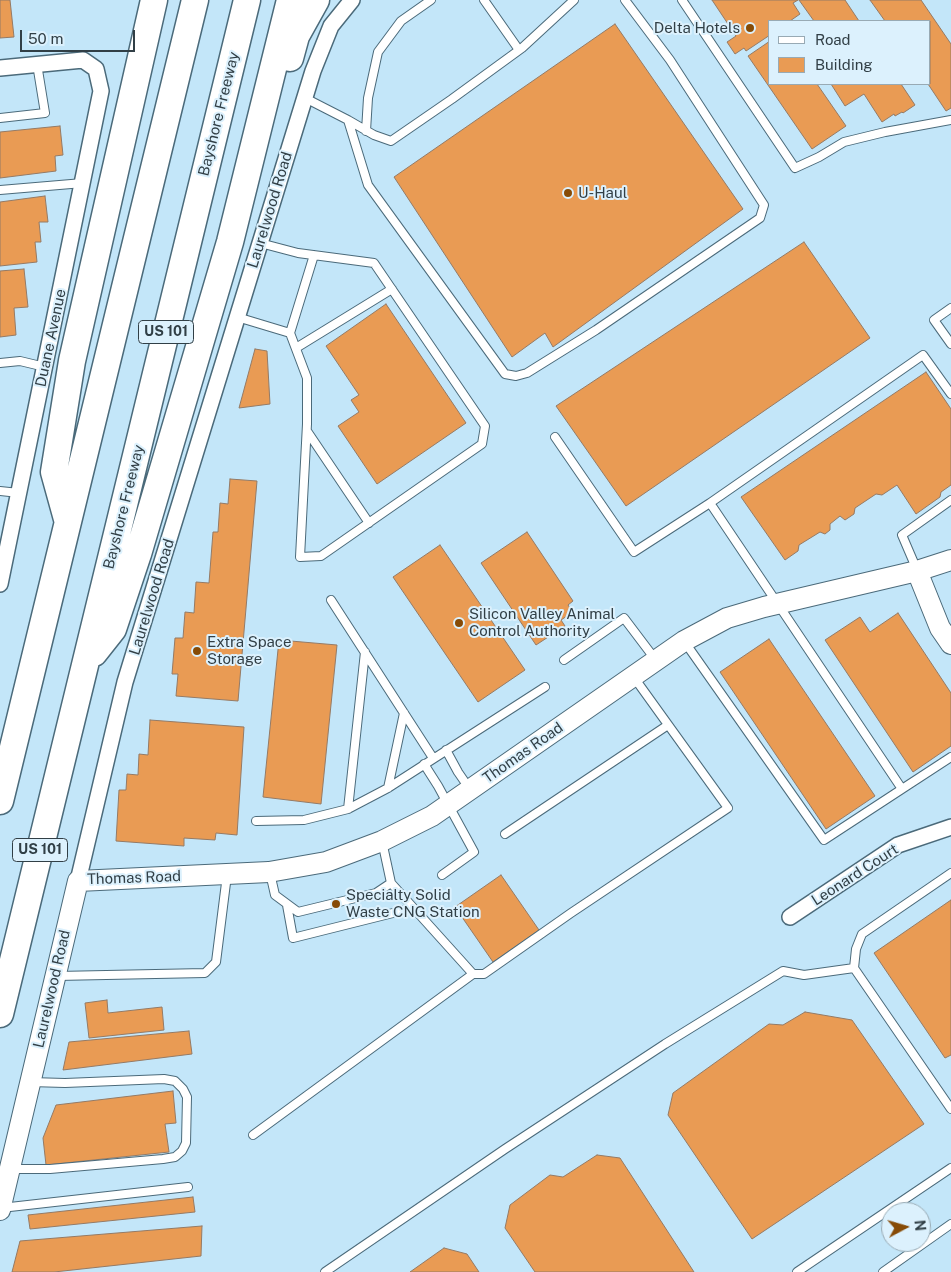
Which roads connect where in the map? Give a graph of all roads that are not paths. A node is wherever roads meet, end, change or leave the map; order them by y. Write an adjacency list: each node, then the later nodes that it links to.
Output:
1 (144, 0): 16 (highway)
2 (154, 0): 16 (highway)
3 (195, 0): 42 (highway, US 101)
4 (247, 0): 54 (highway, Bayshore Freeway / US 101)
5 (290, 0): 24 (highway)
6 (316, 0): 24 (highway)
7 (352, 0): 17 (street, Laurelwood Road)
8 (431, 0): 21 (lane)
9 (484, 0): 13 (lane)
10 (574, 0): 13 (lane)
11 (625, 0): 19 (lane)
12 (682, 0): 20 (lane)
13 (519, 50): 21 (lane)
14 (37, 64): 15 (street); 18 (lane); 22 (street, Duane Avenue)
15 (0, 68)
16 (136, 74): 42 (highway)
17 (305, 98): 19 (lane); 25 (street, Laurelwood Road)
18 (0, 118)
19 (348, 120): 21 (lane)
20 (951, 120)
21 (366, 131)
22 (83, 183): 23 (lane); 34 (street, Duane Avenue)
23 (0, 190)
24 (230, 242): 54 (highway)
25 (260, 243): 26 (lane); 29 (street, Laurelwood Road)
26 (314, 255): 27 (lane); 30 (lane)
27 (392, 289): 32 (lane); 43 (lane)
28 (951, 308): 31 (lane)
29 (237, 317): 30 (lane); 77 (street, Laurelwood Road)
30 (290, 333): 32 (lane)
31 (951, 344)
32 (296, 348): 36 (lane)
33 (0, 363): 34 (lane)
34 (45, 367): 39 (street, Duane Avenue)
35 (951, 394): 41 (lane)
36 (307, 430): 43 (lane); 43 (lane)
37 (554, 437): 41 (lane)
38 (0, 491): 39 (lane)
39 (19, 493): 46 (street, Duane Avenue)
40 (951, 500): 45 (lane)
41 (710, 502): 48 (lane)
42 (68, 520): 66 (highway, US 101)
43 (369, 523)
44 (951, 560): 45 (street, Thomas Road)
45 (917, 571): 48 (street, Thomas Road); 50 (street)
46 (0, 584)
47 (331, 600): 51 (lane)
48 (778, 604): 49 (street, Thomas Road); 64 (lane)
49 (684, 641): 53 (street, Thomas Road); 64 (lane)
50 (951, 644)
51 (365, 652): 57 (lane); 68 (lane)
52 (564, 660): 53 (lane)
53 (656, 661): 55 (street, Thomas Road)
54 (86, 663): 85 (highway, Bayshore Freeway / US 101)
55 (633, 676): 58 (lane); 65 (street, Thomas Road)
56 (544, 688): 59 (lane)
57 (404, 713): 61 (lane); 63 (lane)
58 (668, 725): 71 (lane); 83 (lane)
59 (446, 750): 61 (lane); 65 (lane)
60 (951, 757): 64 (lane)
61 (433, 758): 62 (lane)
62 (424, 764): 63 (lane); 67 (lane)
63 (388, 788): 68 (lane)
64 (902, 789)
65 (470, 790): 67 (street, Thomas Road)
66 (0, 801)
67 (449, 805): 72 (street, Thomas Road); 76 (lane)
68 (348, 809): 69 (lane)
69 (256, 821)
70 (951, 827): 81 (street, Leonard Court)
71 (505, 834)
72 (382, 841): 73 (street, Thomas Road); 78 (lane)
73 (270, 872): 75 (street, Thomas Road); 79 (lane)
74 (951, 873): 82 (lane)
75 (227, 874): 77 (street, Thomas Road); 84 (lane)
76 (442, 875)
77 (78, 881): 84 (street, Laurelwood Road)
78 (391, 883): 79 (lane); 80 (lane)
79 (287, 905): 80 (lane)
80 (413, 908): 83 (lane)
81 (790, 917)
82 (854, 968): 87 (lane); 94 (lane)
83 (473, 974): 88 (lane)
84 (55, 976): 86 (street, Laurelwood Road)
85 (0, 1014)
86 (30, 1082): 90 (street, Laurelwood Road); 90 (lane)
87 (951, 1109)
88 (253, 1135)
89 (951, 1168): 95 (lane)
90 (10, 1169): 92 (street, Laurelwood Road)
91 (188, 1187): 92 (lane)
92 (0, 1209)
93 (951, 1224): 96 (lane)
94 (325, 1272)
95 (797, 1272)
96 (883, 1272)

